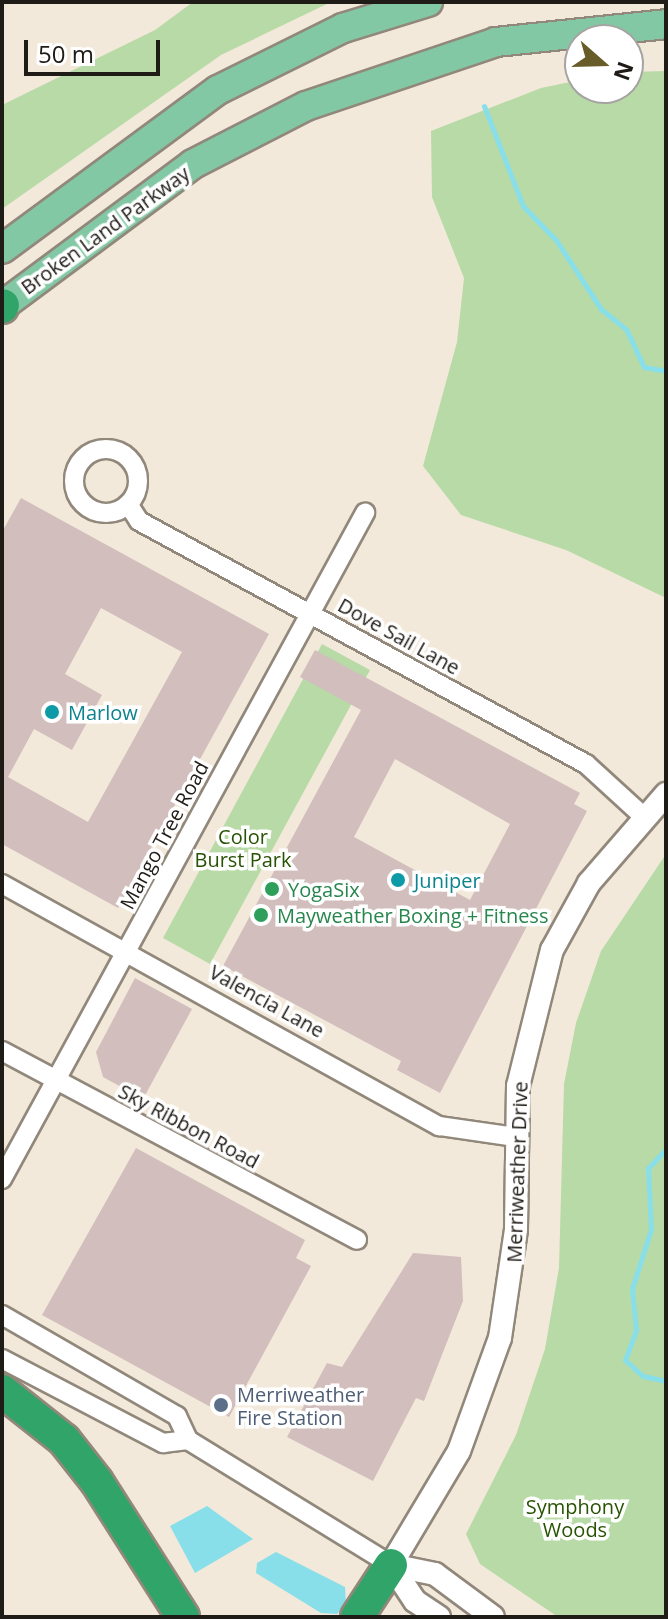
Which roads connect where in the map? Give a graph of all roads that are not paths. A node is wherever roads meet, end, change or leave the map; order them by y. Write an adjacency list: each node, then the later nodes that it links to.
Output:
1 (428, 2): 3 (main road)
2 (666, 24): 4 (main road, Broken Land Parkway)
3 (2, 249)
4 (2, 306)
5 (128, 504): 7 (street, Dove Sail Lane)
6 (365, 513): 7 (street, Mango Tree Road)
7 (310, 611): 9 (street, Dove Sail Lane); 11 (street, Mango Tree Road)
8 (666, 794): 9 (street, Merriweather Drive)
9 (643, 816): 14 (street, Merriweather Drive)
10 (2, 884): 11 (street, Valencia Lane)
11 (127, 950): 13 (street, Mango Tree Road); 14 (street, Valencia Lane)
12 (2, 1051): 13 (street, Sky Ribbon Road)
13 (55, 1079): 15 (street, Mango Tree Road); 16 (street, Sky Ribbon Road)
14 (515, 1137): 21 (street, Merriweather Drive)
15 (2, 1179)
16 (357, 1240)
17 (2, 1315): 20 (street)
18 (2, 1359): 20 (street)
19 (2, 1391): 22 (highway)
20 (188, 1440): 21 (street)
21 (391, 1565): 23 (highway); 24 (street); 25 (street)
22 (183, 1617)
23 (357, 1617)
24 (439, 1617)
25 (493, 1617)

